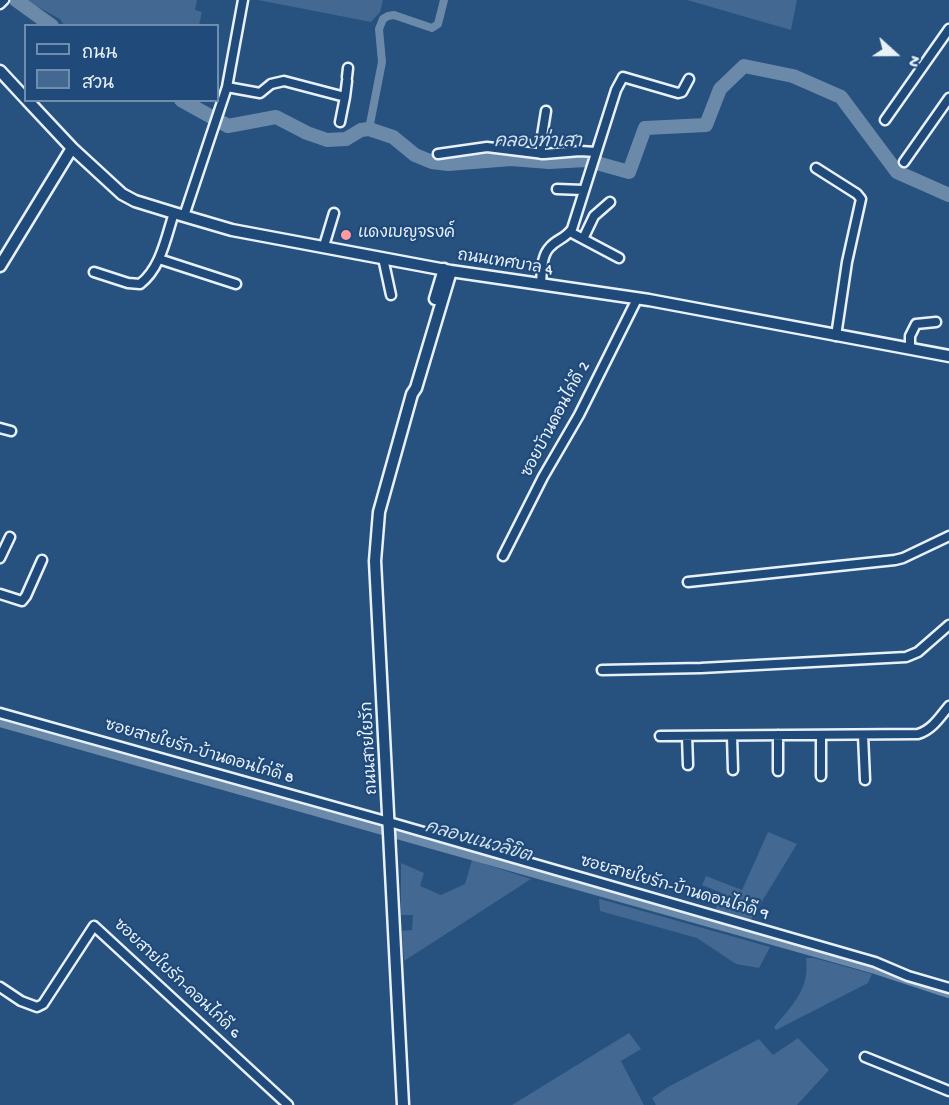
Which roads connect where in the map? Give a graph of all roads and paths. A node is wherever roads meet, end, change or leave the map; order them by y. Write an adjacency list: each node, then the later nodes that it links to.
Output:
1 (243, 0): 6 (street)
2 (949, 29): 12 (street)
3 (0, 71): 8 (street, ถนนเทศบาล 4)
4 (347, 76): 7 (street)
5 (689, 79): 17 (street)
6 (227, 87): 7 (street); 24 (street)
7 (345, 97): 13 (street)
8 (24, 98)
9 (949, 98): 18 (street)
10 (28, 102): 14 (street, ถนนเทศบาล 4)
11 (546, 111): 16 (street)
12 (885, 120)
13 (340, 122)
14 (72, 148): 24 (street, ถนนเทศบาล 4); 28 (street)
15 (438, 154): 16 (street)
16 (541, 154): 17 (street)
17 (594, 156): 21 (street)
18 (904, 162)
19 (816, 168): 43 (street)
20 (557, 189): 21 (street)
21 (583, 190): 25 (street)
22 (610, 202): 26 (street)
23 (334, 213): 27 (street)
24 (179, 215): 27 (street, ถนนเทศบาล 4); 31 (street)
25 (570, 232): 26 (street); 38 (street)
26 (583, 239): 30 (street)
27 (324, 246): 29 (street, ถนนเทศบาล 4)
28 (4, 251): 33 (street)
29 (383, 258): 32 (street, ถนนเทศบาล 4); 40 (street)
30 (619, 258)
31 (159, 259): 35 (street); 37 (street)
32 (424, 265): 34 (street, ถนนเทศบาล 4); 39 (street)
33 (0, 266)
34 (448, 270): 36 (street, ถนนเทศบาล 4); 39 (street, ถนนสายใยรัก)
35 (94, 272)
36 (470, 274): 38 (street, ถนนเทศบาล 4); 39 (street)
37 (236, 284)
38 (541, 284): 41 (street, ถนนเทศบาล 4)
39 (442, 290): 70 (street, ถนนสายใยรัก)
40 (391, 295)
41 (637, 299): 43 (street, ถนนเทศบาล 4); 50 (street, ซอยบัานดอนไก่ดี 2)
42 (936, 322): 44 (street)
43 (836, 336): 44 (street, ถนนเทศบาล 4)
44 (910, 349): 45 (street, ถนนเทศบาล 4)
45 (949, 356)
46 (0, 428): 47 (street)
47 (11, 431)
48 (949, 536): 53 (street)
49 (10, 537): 51 (street)
50 (504, 556)
51 (0, 558)
52 (42, 560): 54 (street)
53 (688, 582)
54 (0, 594)
55 (949, 625): 56 (street)
56 (602, 670)
57 (949, 706): 61 (street)
58 (0, 713): 70 (street, ซอยสายใยรัก-บ้านดอนไก่ดี 8)
59 (778, 735): 60 (street); 64 (street); 67 (street)
60 (821, 735): 61 (street); 68 (street)
61 (863, 735): 69 (street)
62 (660, 736): 63 (street)
63 (687, 736): 64 (street); 65 (street)
64 (732, 736): 66 (street)
65 (688, 765)
66 (732, 770)
67 (778, 771)
68 (821, 776)
69 (865, 780)
70 (389, 824): 72 (street, ซอยสายใยรัก-บ้านดอนไก่ดี 9); 76 (street, ถนนสายใยรัก)
71 (0, 987): 75 (street, ซอยสายใยรัก-ดอนไก่ดี 6)
72 (949, 988)
73 (865, 1057): 74 (street)
74 (949, 1091)
75 (288, 1105)
76 (403, 1105)

